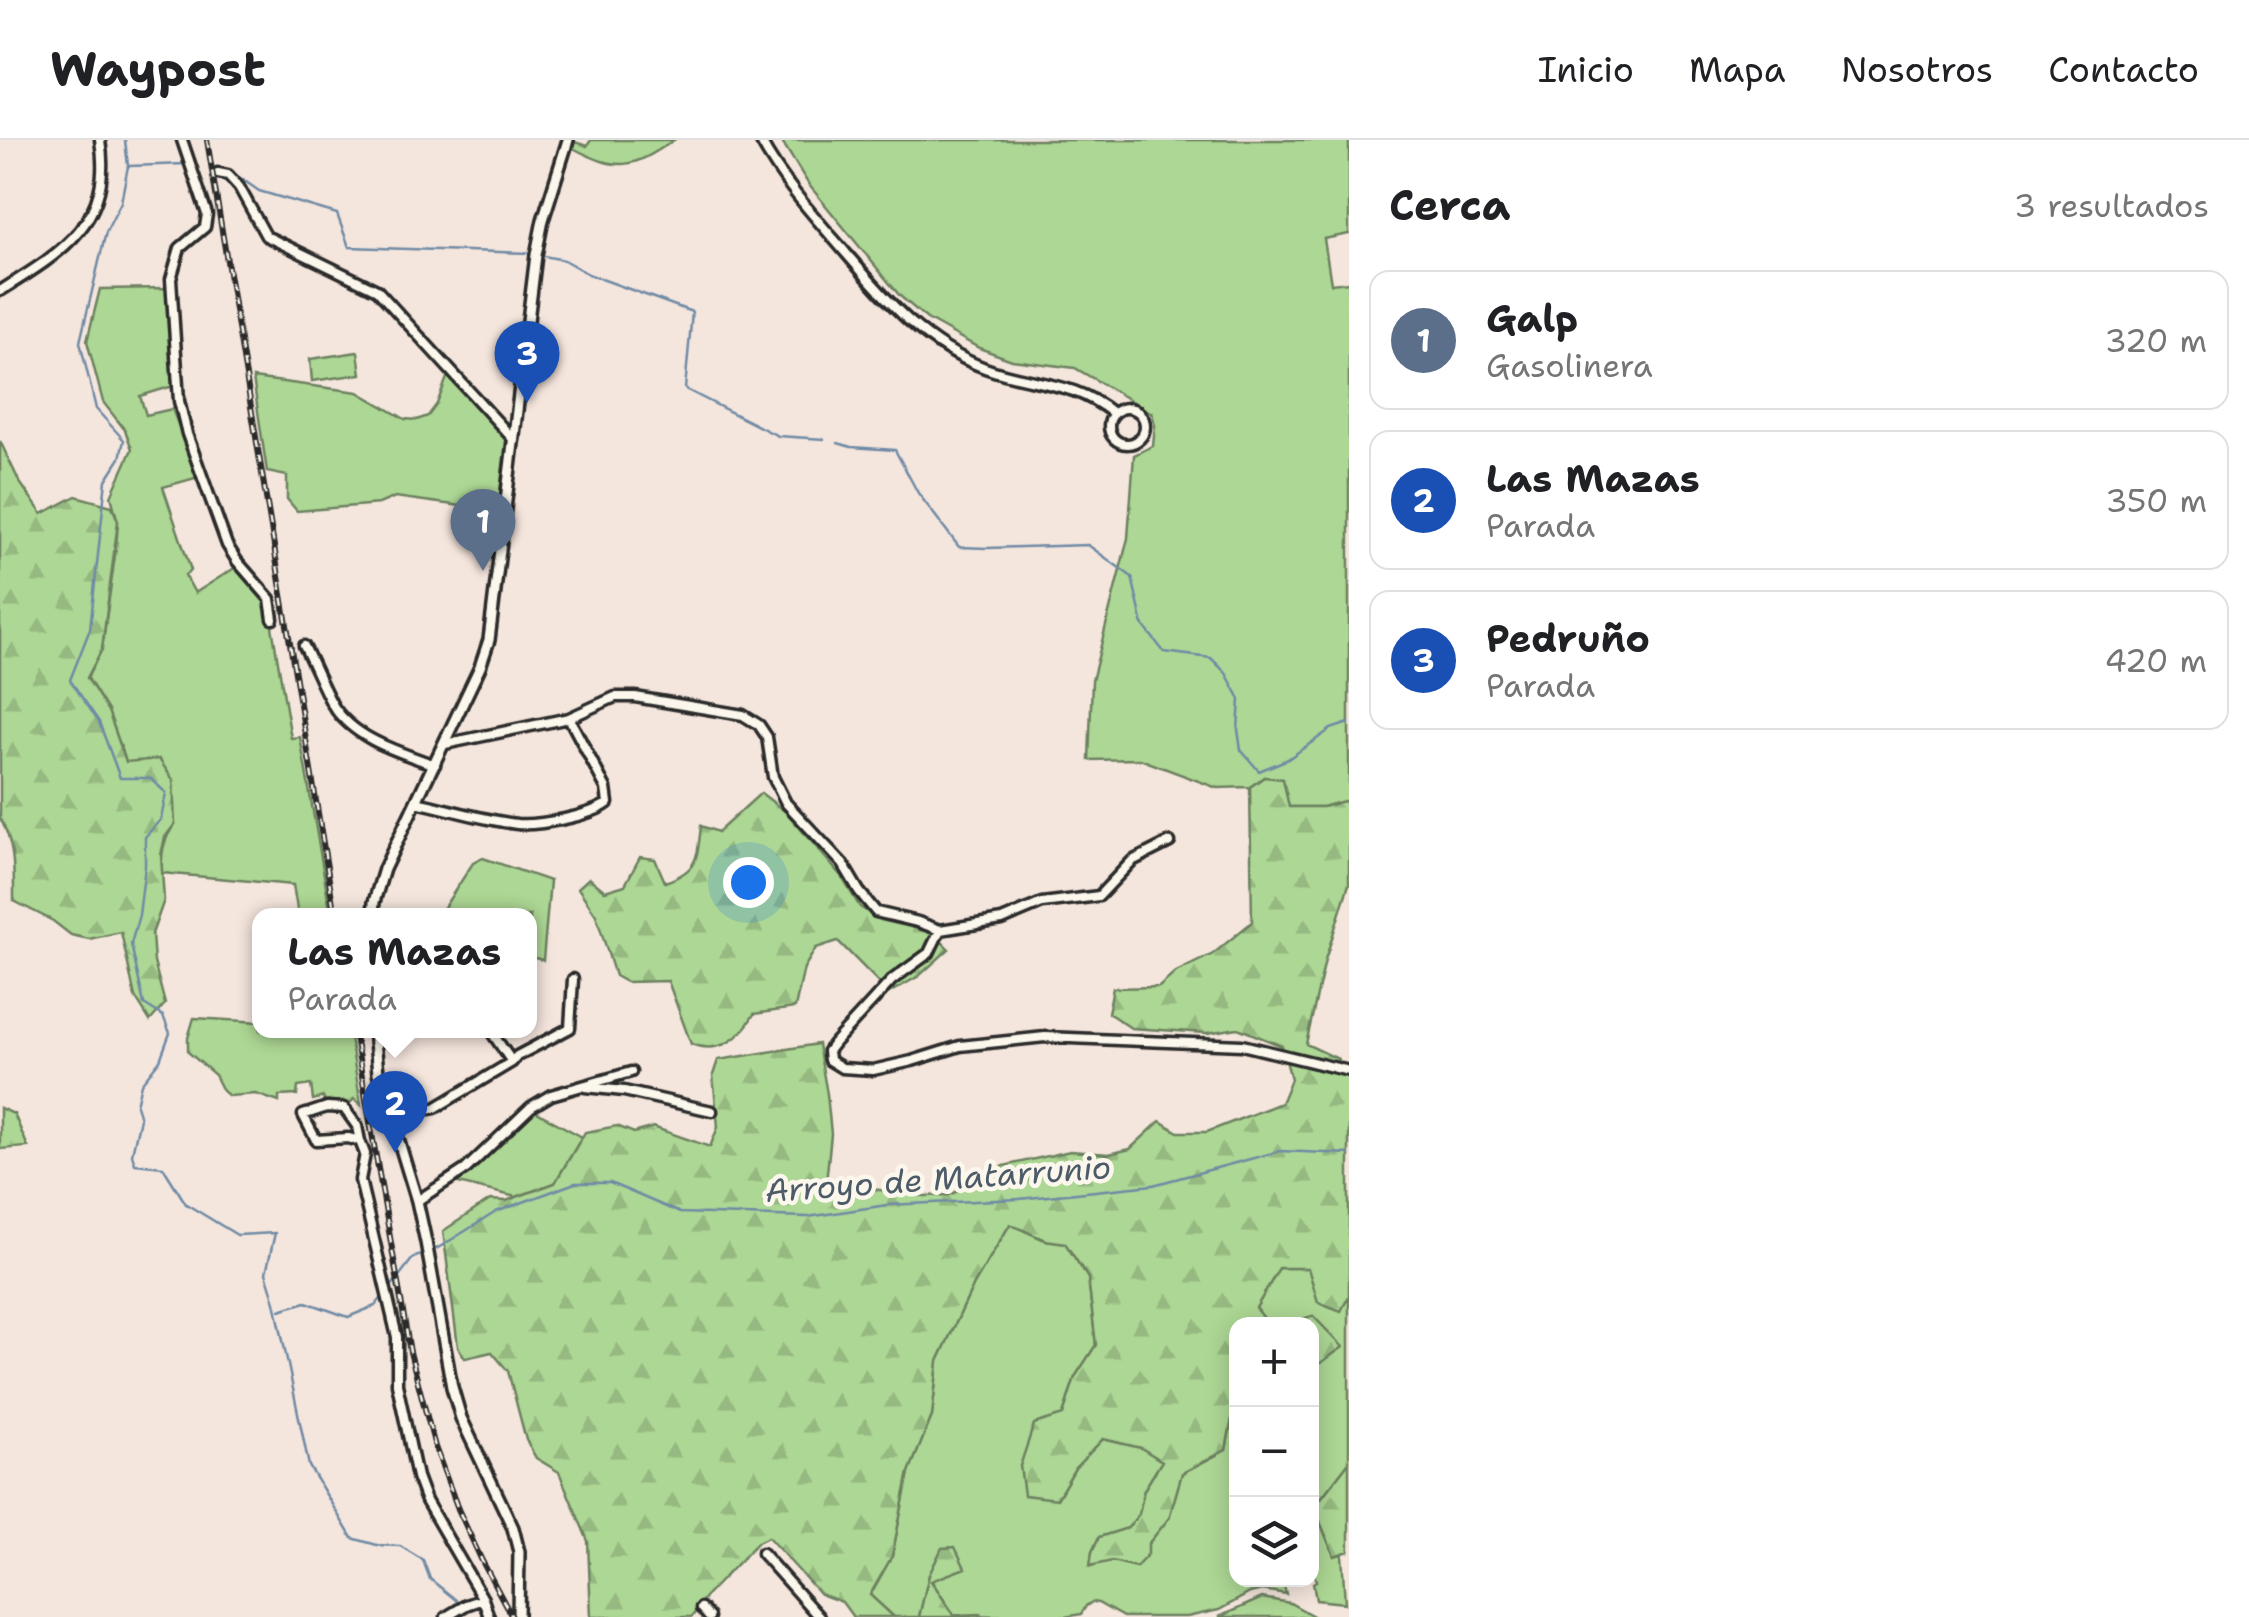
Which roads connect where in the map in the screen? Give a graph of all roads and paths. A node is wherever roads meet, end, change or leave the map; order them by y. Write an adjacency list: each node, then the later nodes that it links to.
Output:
1 (100, 140): 8 (street)
2 (182, 140): 5 (street)
3 (568, 140): 10 (street)
4 (760, 140): 9 (street)
5 (192, 168): 6 (street); 11 (street)
6 (206, 171)
7 (218, 173): 10 (street)
8 (0, 292)
9 (1114, 414): 9 (street)
10 (514, 440): 14 (street)
11 (273, 619)
12 (304, 646): 15 (street)
13 (569, 718): 14 (street); 16 (street); 19 (street)
14 (444, 744): 15 (street)
15 (434, 765): 16 (street)
16 (416, 802): 18 (street)
17 (1170, 842): 19 (street)
18 (373, 908)
19 (940, 930): 24 (street)
20 (573, 979): 23 (street)
21 (375, 1038): 27 (street)
22 (496, 1038): 23 (street)
23 (512, 1062): 27 (street)
24 (1349, 1070)
25 (631, 1072): 26 (street)
26 (580, 1086): 28 (street); 30 (street)
27 (386, 1106): 30 (street)
28 (712, 1111)
29 (360, 1141): 29 (street); 32 (street)
30 (417, 1201): 36 (street)
31 (762, 1553): 38 (street)
32 (483, 1599): 34 (street); 35 (street)
33 (701, 1608): 37 (street)
34 (450, 1614)
35 (488, 1617)
36 (518, 1617)
37 (709, 1617)
38 (819, 1617)

